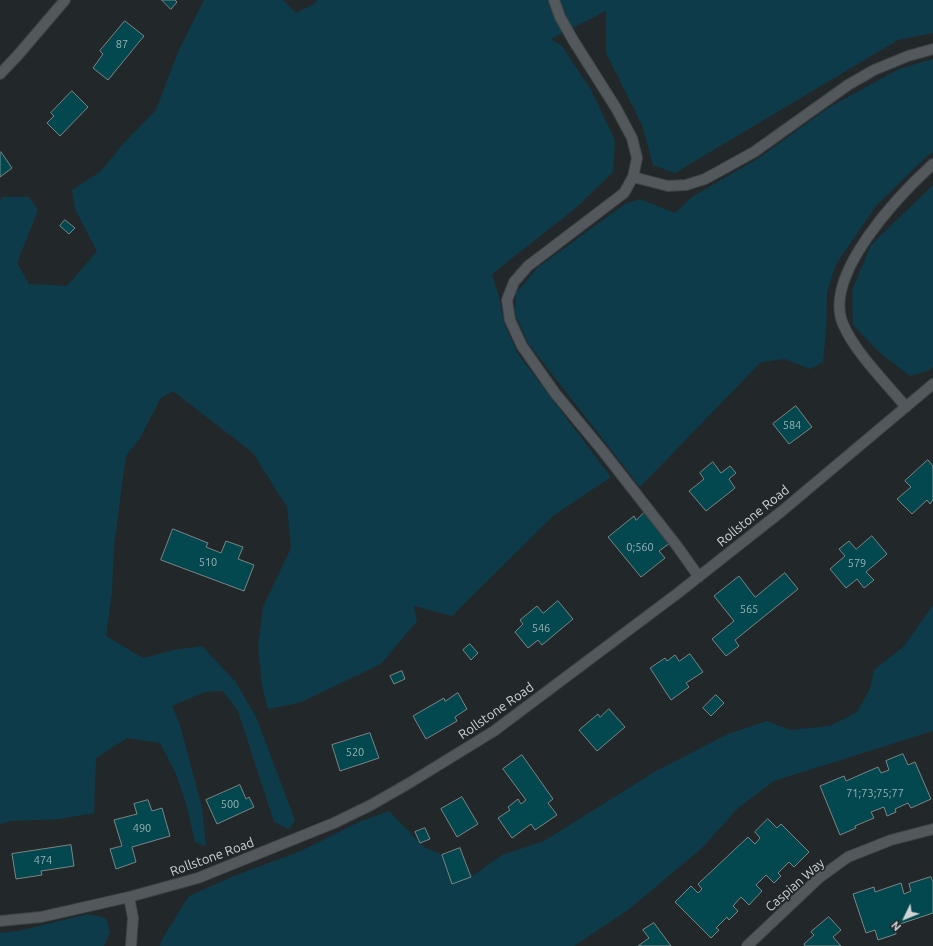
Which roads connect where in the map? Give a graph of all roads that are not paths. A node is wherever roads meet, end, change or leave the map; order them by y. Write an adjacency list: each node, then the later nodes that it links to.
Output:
1 (65, 0): 4 (street)
2 (554, 0): 6 (street)
3 (933, 49): 6 (street)
4 (0, 74)
5 (933, 164): 8 (street)
6 (633, 176): 9 (street)
7 (933, 384): 8 (street, Rollstone Road)
8 (906, 407): 9 (street, Rollstone Road)
9 (699, 577): 11 (street, Rollstone Road)
10 (933, 829): 14 (street, Caspian Way)
11 (129, 897): 12 (street, Rollstone Road); 13 (street)
12 (0, 921)
13 (131, 946)
14 (747, 946)

